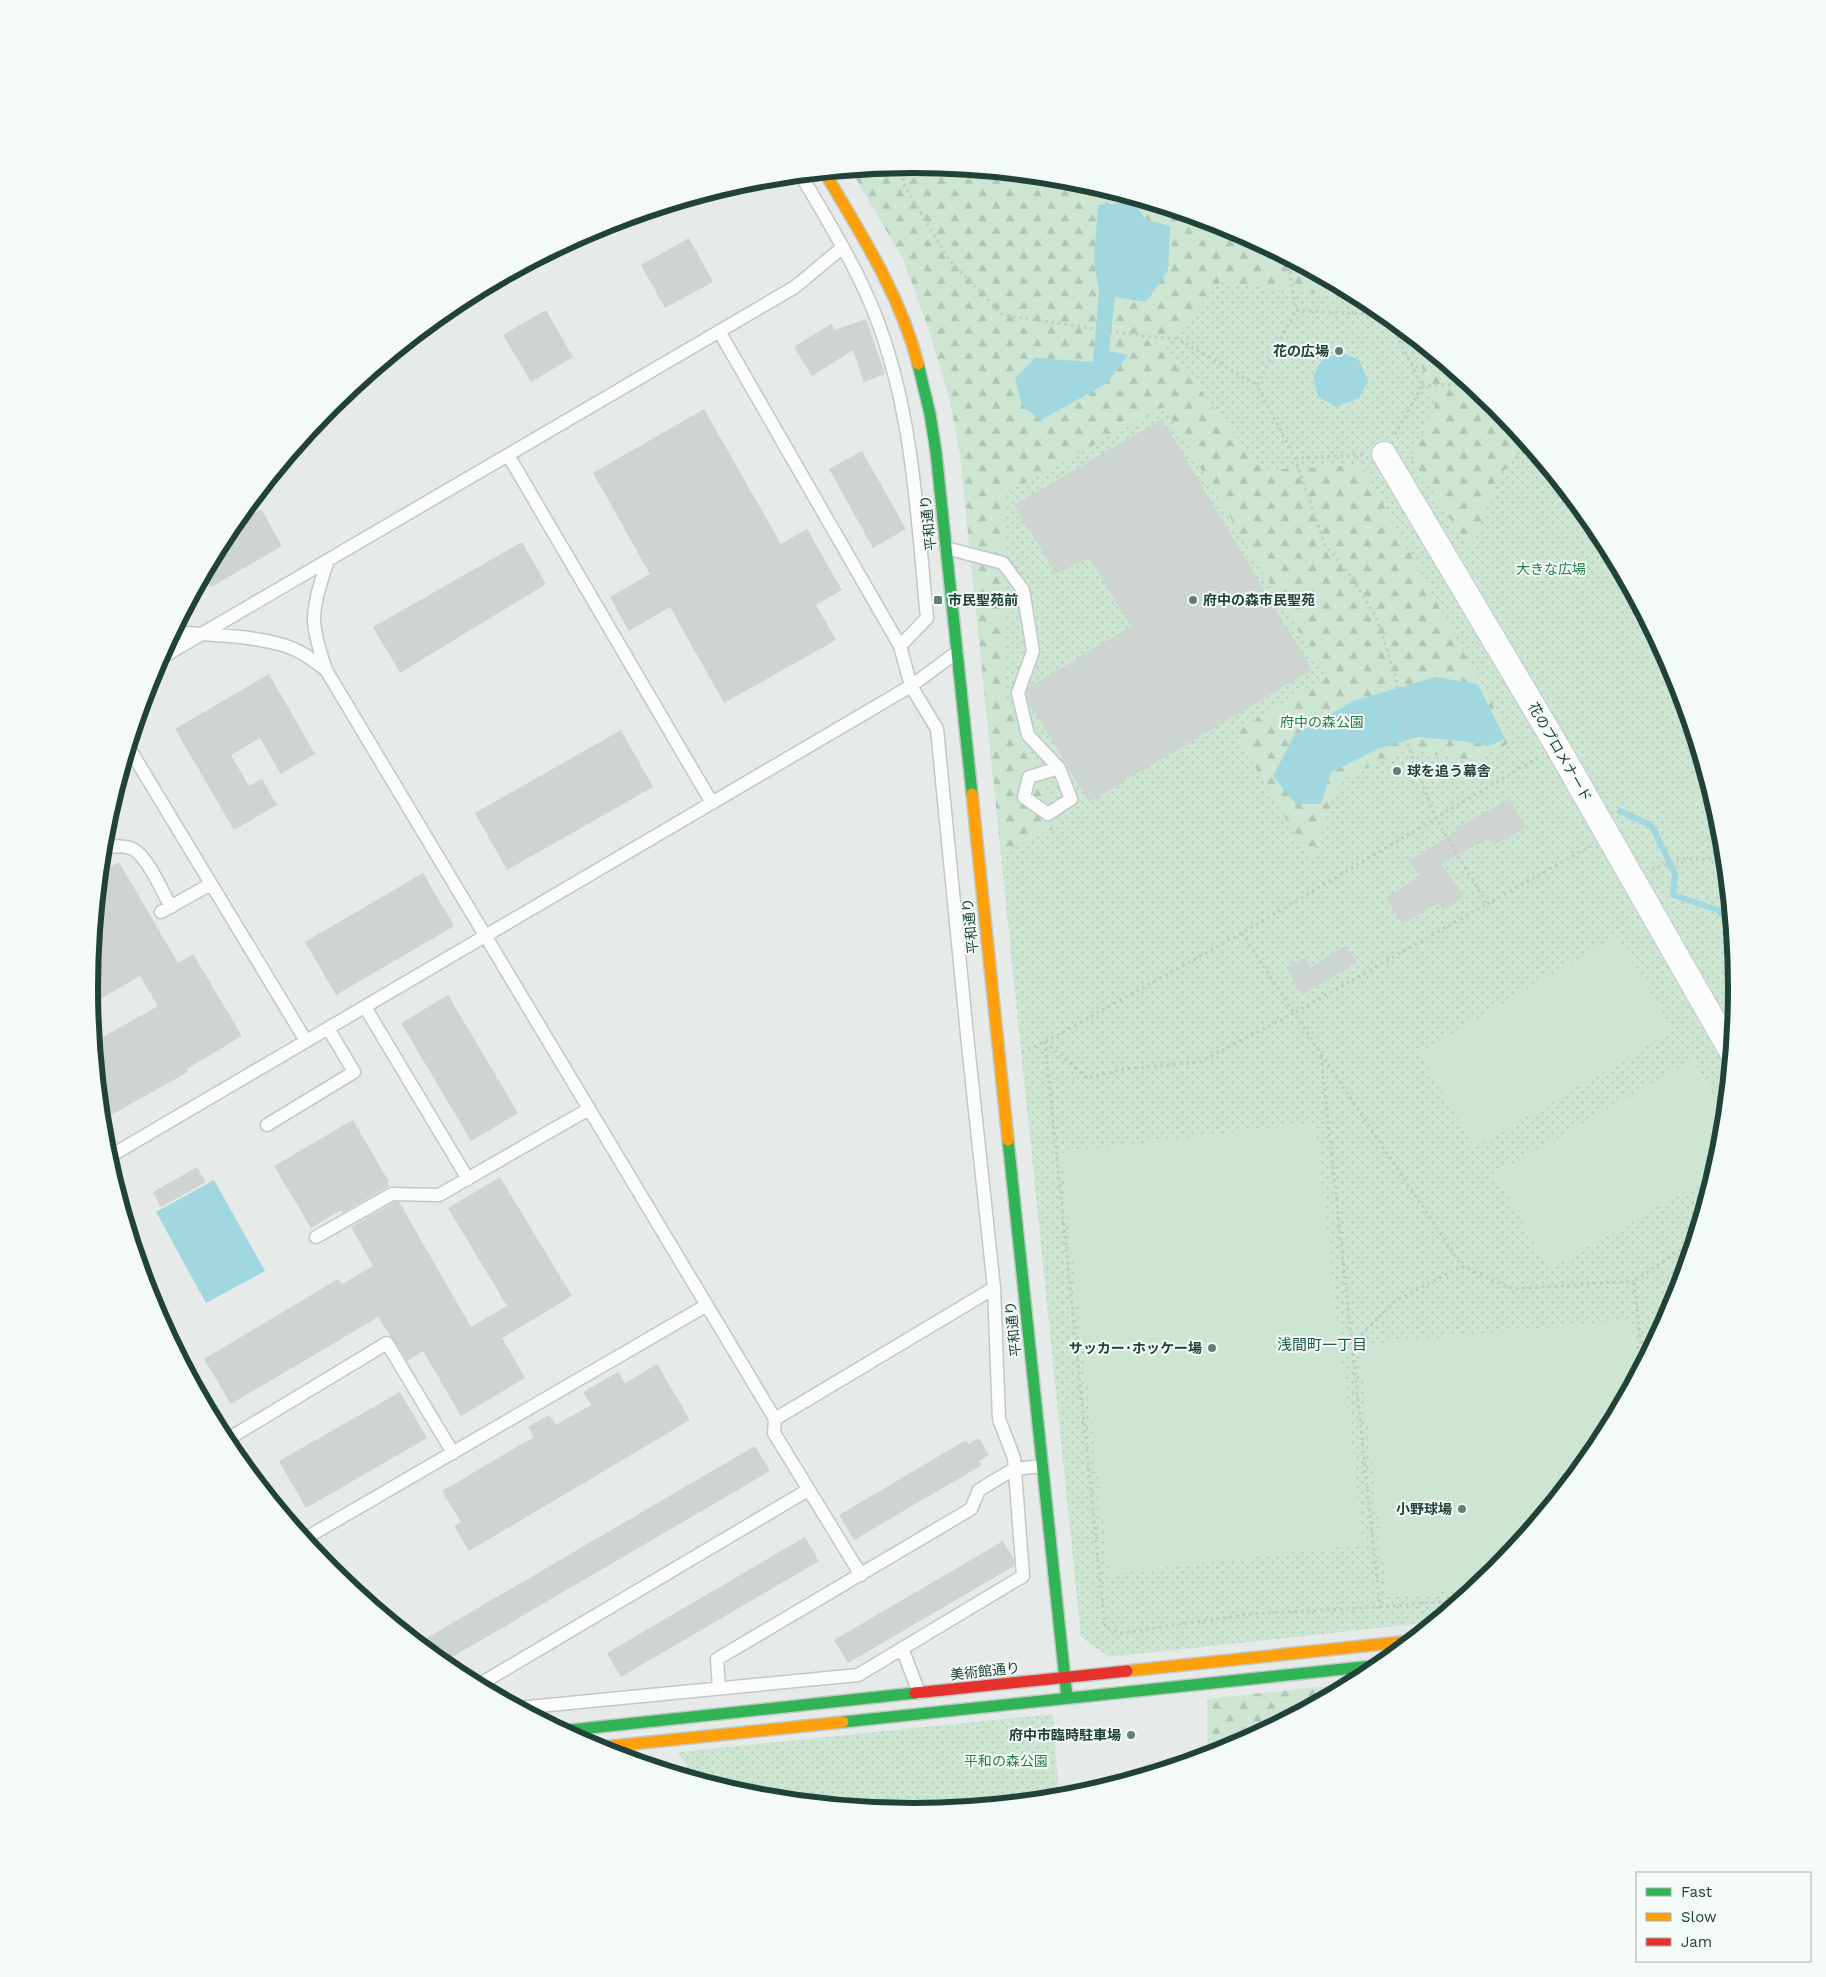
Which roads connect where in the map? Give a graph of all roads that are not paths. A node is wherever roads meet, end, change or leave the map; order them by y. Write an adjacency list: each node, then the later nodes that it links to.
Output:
1 (828, 178): 7 (street, 平和通り)
2 (804, 180): 3 (lane)
3 (843, 248): 4 (lane); 11 (lane)
4 (719, 331): 6 (lane); 11 (lane)
5 (1384, 454): 25 (street, 花のプロメナード)
6 (508, 455): 8 (lane); 18 (lane)
7 (946, 548): 13 (street, 平和通り); 17 (lane)
8 (328, 560): 10 (lane); 14 (lane)
9 (180, 632): 10 (lane)
10 (201, 634): 12 (lane); 14 (lane)
11 (900, 646): 15 (lane)
12 (171, 652)
13 (957, 652): 15 (lane); 36 (street, 平和通り)
14 (326, 670): 21 (lane)
15 (912, 686): 18 (lane); 31 (lane)
16 (132, 754): 20 (lane)
17 (1059, 768)
18 (712, 803): 21 (lane)
19 (110, 847): 20 (lane)
20 (211, 884): 24 (lane)
21 (486, 936): 22 (lane); 26 (lane)
22 (365, 1007): 23 (lane); 29 (lane)
23 (328, 1028): 24 (lane); 27 (lane)
24 (306, 1041): 28 (lane)
25 (1727, 1044)
26 (589, 1109): 29 (lane); 32 (lane)
27 (267, 1125)
28 (114, 1154)
29 (468, 1178): 30 (lane)
30 (316, 1237)
31 (994, 1288): 33 (lane); 37 (lane)
32 (707, 1305): 33 (lane); 35 (lane)
33 (775, 1419): 38 (lane)
34 (232, 1437): 35 (lane)
35 (453, 1453): 39 (lane)
36 (1042, 1466): 37 (lane); 44 (street, 平和通り)
37 (1014, 1469): 40 (lane); 42 (lane)
38 (808, 1490): 40 (lane); 45 (lane)
39 (309, 1536)
40 (861, 1575): 46 (lane)
41 (1399, 1642): 44 (street, 美術館通り)
42 (902, 1648): 46 (lane); 48 (lane)
43 (1367, 1667): 49 (street)
44 (1065, 1677): 48 (street, 美術館通り); 49 (street, 平和通り)
45 (484, 1682)
46 (718, 1688): 47 (lane)
47 (696, 1690): 51 (lane); 52 (lane)
48 (919, 1693): 50 (street, 美術館通り)
49 (1067, 1698): 53 (street)
50 (788, 1706): 52 (street, 美術館通り); 53 (street)
51 (528, 1707)
52 (698, 1716): 54 (street, 美術館通り); 55 (lane)
53 (790, 1727): 55 (street)
54 (574, 1730)
55 (700, 1737): 56 (street)
56 (612, 1746)

